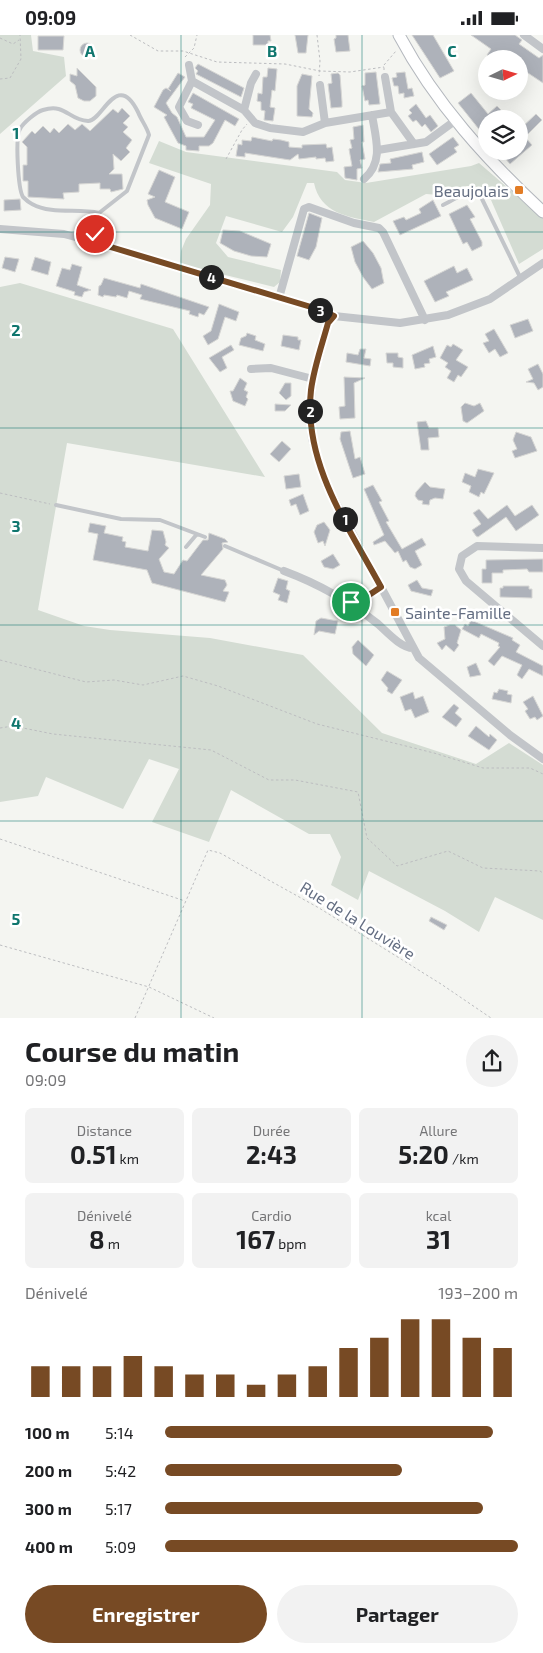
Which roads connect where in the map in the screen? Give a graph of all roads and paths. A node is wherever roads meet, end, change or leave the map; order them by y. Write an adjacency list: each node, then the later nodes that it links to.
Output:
1 (20, 35): 7 (path)
2 (130, 35): 10 (path)
3 (198, 35): 10 (path)
4 (317, 35): 13 (path)
5 (524, 35): 9 (street)
6 (0, 38): 7 (path)
7 (19, 40): 16 (path)
8 (402, 40): 12 (path); 23 (street)
9 (543, 49)
10 (188, 52): 11 (path); 13 (path)
11 (189, 65): 17 (street)
12 (384, 67): 13 (path); 15 (path)
13 (320, 71): 18 (path)
14 (256, 74): 19 (street)
15 (385, 77): 20 (street)
16 (0, 79)
17 (192, 81): 19 (street); 25 (street)
18 (320, 85): 24 (street)
19 (244, 110): 22 (street)
20 (391, 112): 21 (street); 26 (street)
21 (372, 115): 24 (street); 27 (street)
22 (251, 120): 24 (street); 28 (path)
23 (456, 121): 26 (street); 31 (street)
24 (325, 123)
25 (198, 125)
26 (414, 144): 27 (street)
27 (378, 150): 29 (street)
28 (226, 159)
29 (364, 179)
30 (443, 205): 36 (lane)
31 (543, 212)
32 (99, 213): 32 (lane); 34 (lane)
33 (0, 229): 34 (street)
34 (94, 242): 37 (street)
35 (543, 263): 36 (street)
36 (521, 279): 39 (street)
37 (279, 297): 38 (street); 39 (street)
38 (334, 316): 39 (street); 41 (street)
39 (425, 320)
40 (251, 369): 41 (street)
41 (313, 379): 50 (street)
42 (0, 493): 43 (path)
43 (56, 505): 44 (lane)
44 (197, 534): 45 (lane); 47 (lane)
45 (205, 537)
46 (225, 546): 49 (lane)
47 (186, 547)
48 (543, 548): 52 (street)
49 (284, 571): 51 (street)
50 (381, 587): 51 (street); 53 (street)
51 (354, 605): 53 (street)
52 (543, 646)
53 (413, 648): 56 (street)
54 (0, 660): 57 (path)
55 (0, 728): 59 (path)
56 (543, 759)
57 (543, 774)
58 (0, 839): 60 (path)
59 (543, 873)
60 (185, 901): 62 (path); 65 (path, Rue de la Louvière)
61 (0, 945): 62 (path)
62 (149, 987): 63 (path); 64 (path)
63 (136, 1018)
64 (214, 1018)
65 (491, 1018)

